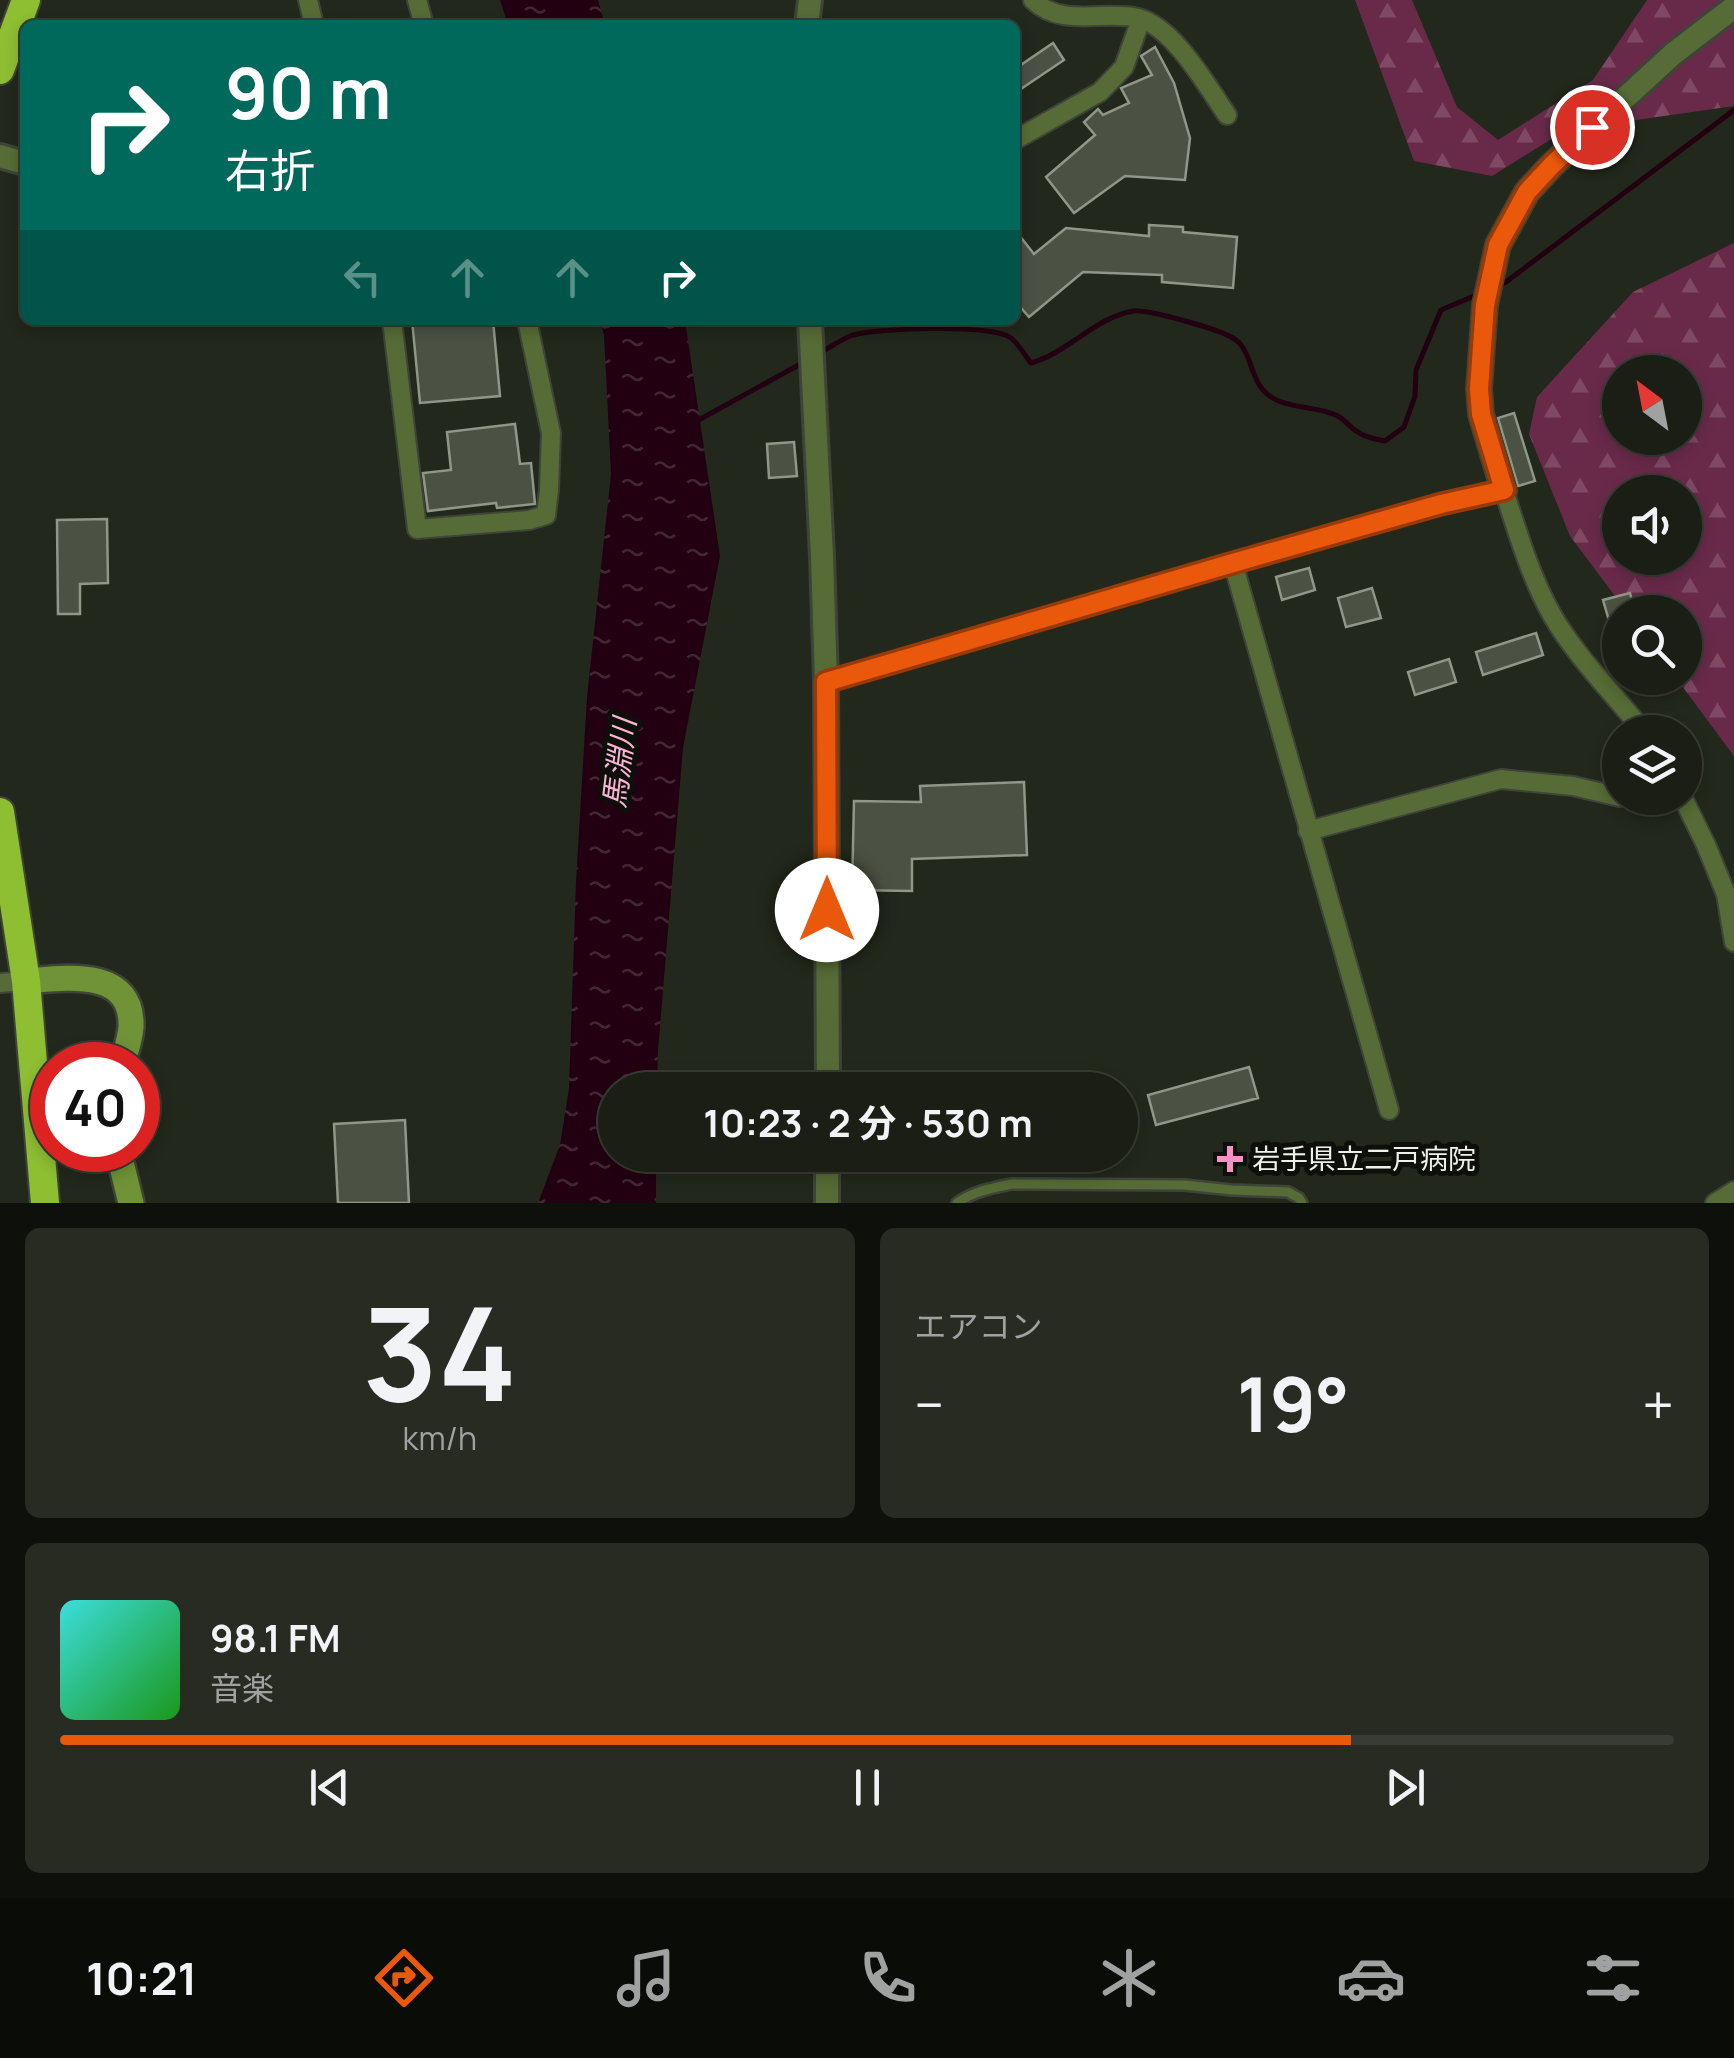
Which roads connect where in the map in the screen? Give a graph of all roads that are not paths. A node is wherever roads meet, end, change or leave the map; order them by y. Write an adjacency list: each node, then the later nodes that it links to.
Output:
1 (26, 0): 5 (highway)
2 (1033, 0): 4 (street)
3 (1734, 7): 11 (street)
4 (1141, 18): 6 (street); 7 (street)
5 (0, 70)
6 (1227, 114)
7 (1020, 137)
8 (393, 325): 9 (street)
9 (529, 325)
10 (810, 326): 13 (street)
11 (1504, 490): 12 (street); 14 (street)
12 (1233, 563): 13 (street); 18 (street)
13 (826, 682): 22 (street)
14 (1630, 715)
15 (1602, 792): 18 (street)
16 (0, 812): 20 (highway)
17 (1691, 815): 19 (street)
18 (1308, 831): 23 (street)
19 (1734, 942)
20 (13, 982): 21 (main road); 27 (highway)
21 (127, 1042)
22 (828, 1072)
23 (1389, 1110)
24 (123, 1172): 28 (main road)
25 (827, 1172): 29 (street)
26 (1734, 1192): 32 (street)
27 (44, 1203)
28 (131, 1203)
29 (827, 1203)
30 (957, 1203): 31 (lane)
31 (1302, 1203)
32 (1715, 1203)

